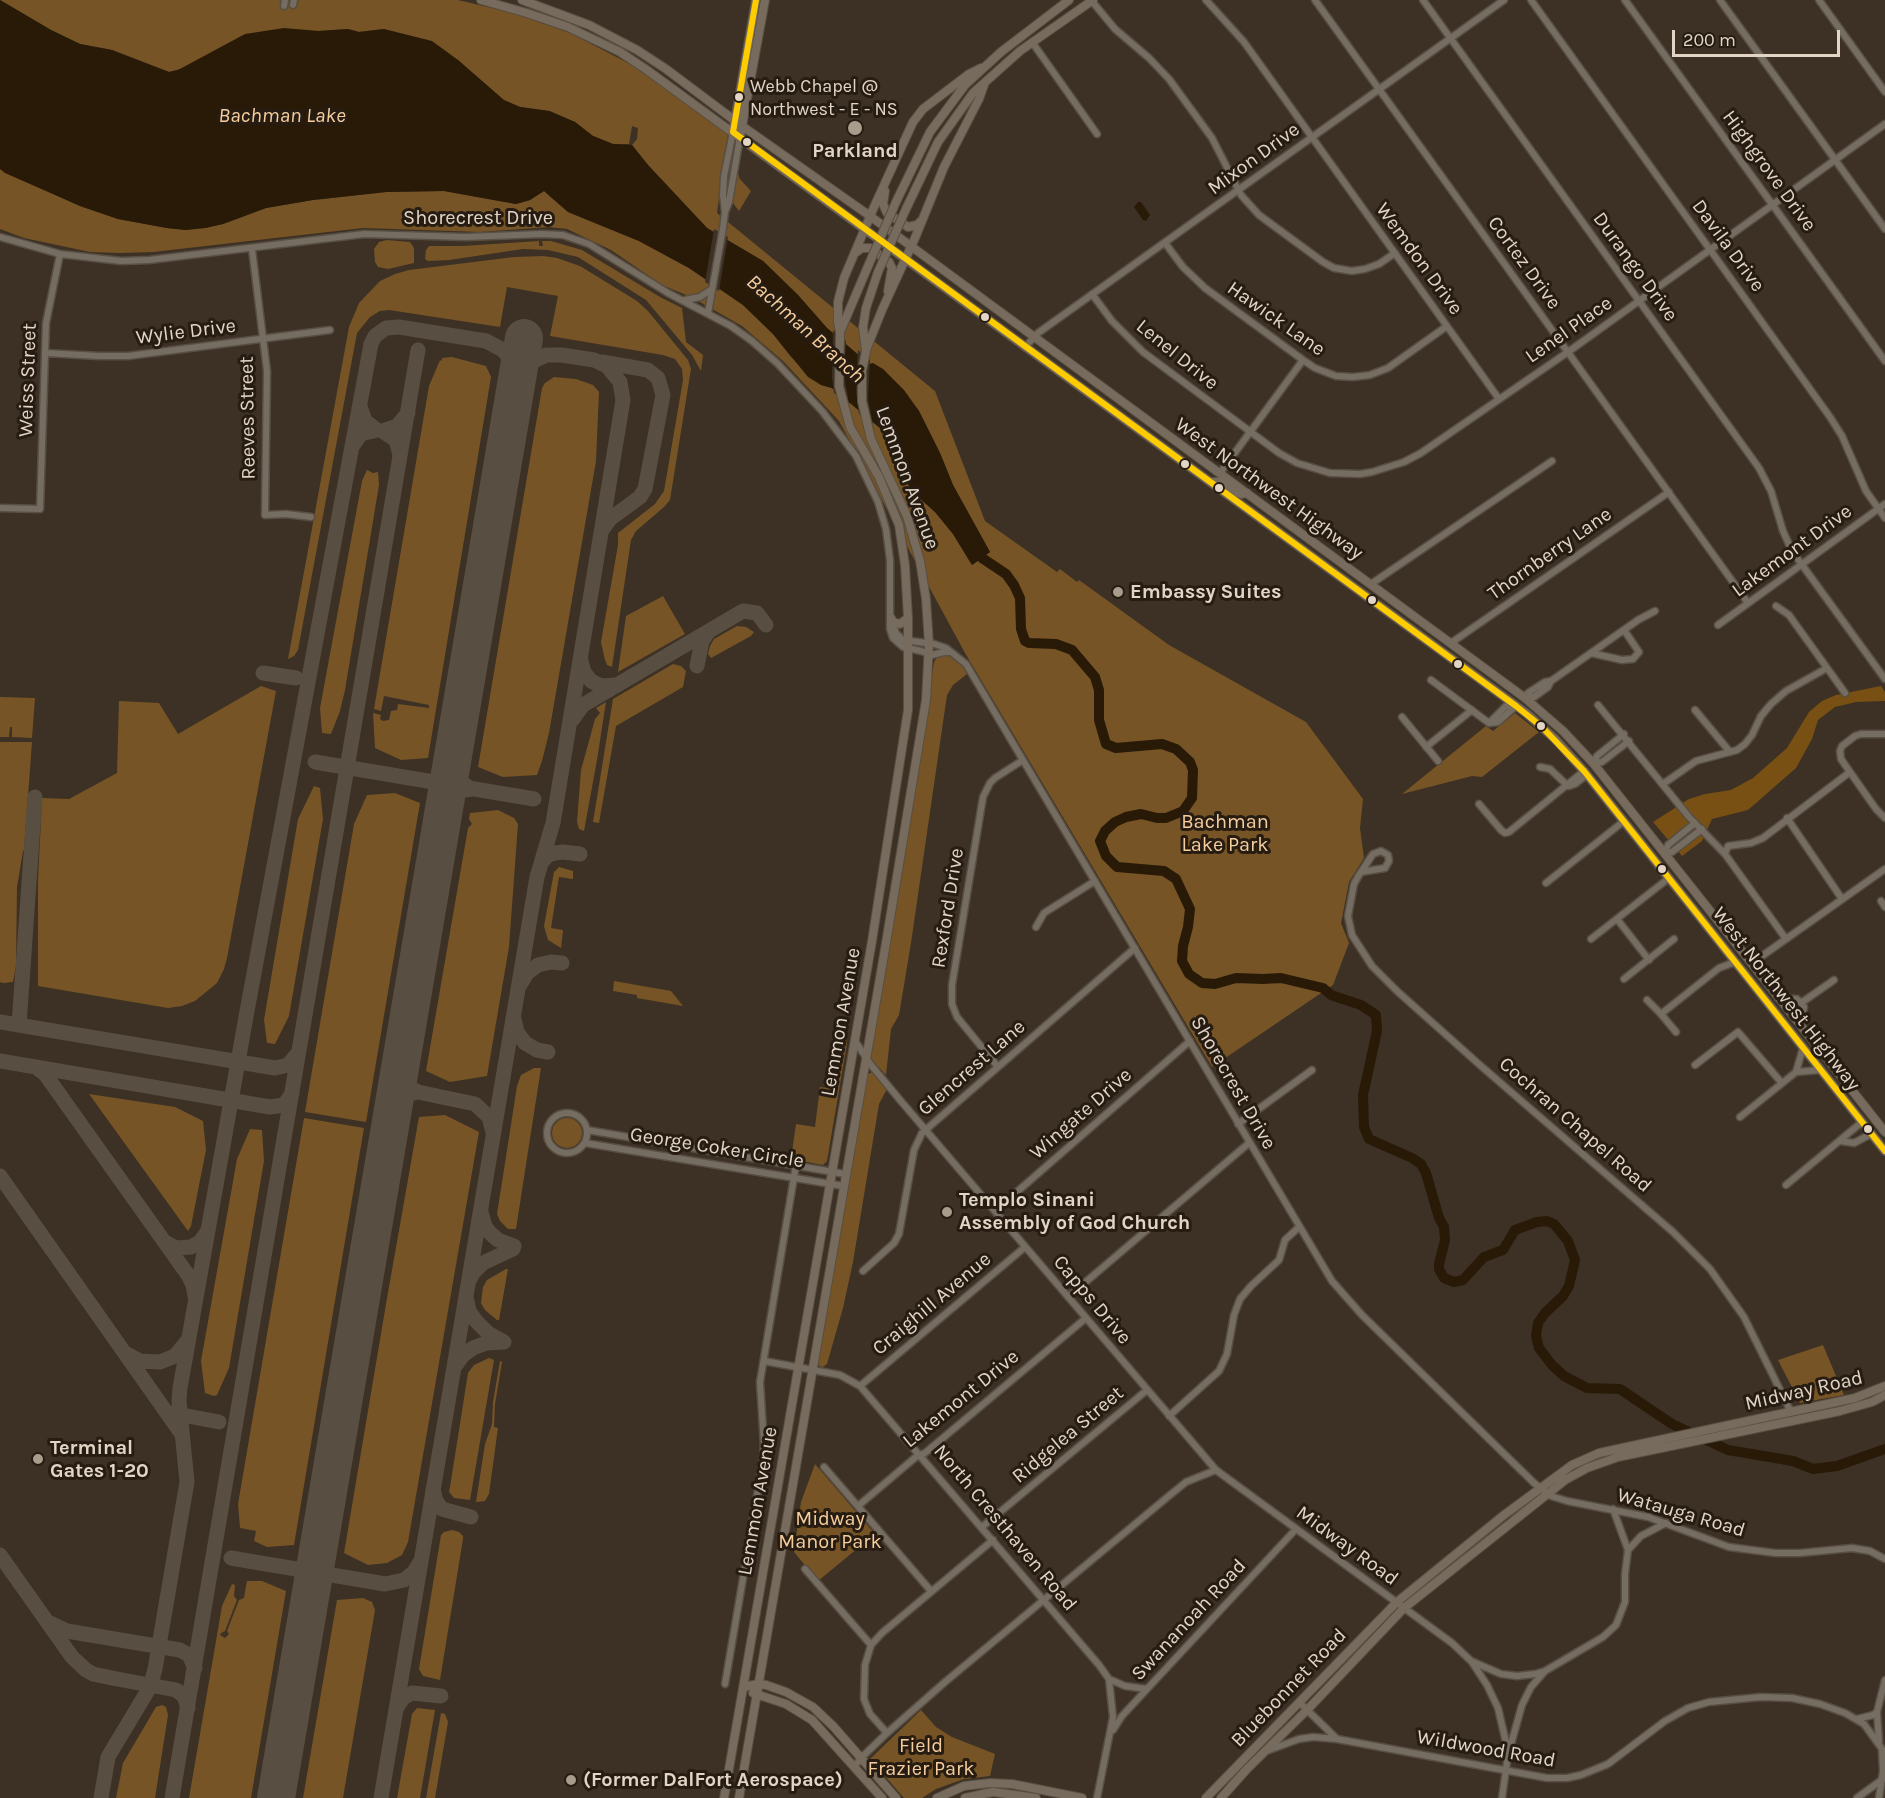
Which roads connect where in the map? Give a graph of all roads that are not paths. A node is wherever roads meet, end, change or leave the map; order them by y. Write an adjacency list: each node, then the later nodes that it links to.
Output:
1 (481, 0): 20 (main road, West Northwest Highway)
2 (522, 0): 19 (main road, West Northwest Highway)
3 (756, 0): 17 (main road)
4 (765, 0): 17 (main road)
5 (1070, 0): 15 (main road)
6 (1092, 0): 18 (main road, Lemmon Avenue); 34 (street)
7 (1206, 0): 31 (street, Wemdon Drive)
8 (1315, 0): 23 (street, Cortez Drive)
9 (1423, 0): 16 (street, Durango Drive)
10 (1504, 0): 16 (street, Mixon Drive)
11 (1531, 0): 45 (street, Davila Drive)
12 (1626, 0): 35 (street, Highgrove Drive)
13 (1720, 0): 32 (street)
14 (1819, 0): 24 (street)
15 (1026, 34): 18 (main road); 21 (main road)
16 (1450, 38): 23 (street, Mixon Drive); 55 (street, Durango Drive)
17 (753, 41): 25 (main road); 27 (main road)
18 (1032, 42): 22 (main road, Lemmon Avenue); 29 (street)
19 (624, 43): 20 (main road); 25 (main road, West Northwest Highway)
20 (620, 52): 28 (main road, West Northwest Highway)
21 (981, 68): 33 (main road); 60 (main road, Lemmon Avenue, bridge)
22 (984, 85): 38 (main road); 66 (main road, Lemmon Avenue, bridge)
23 (1380, 89): 31 (street, Mixon Drive); 65 (street, Cortez Drive)
24 (1885, 92)
25 (735, 120): 27 (main road, West Northwest Highway); 28 (main road)
26 (1885, 124): 32 (street, Lenel Place)
27 (742, 126): 30 (main road); 37 (main road, West Northwest Highway)
28 (733, 132): 30 (main road, West Northwest Highway); 36 (street)
29 (1097, 134)
30 (740, 137): 36 (street); 39 (main road, West Northwest Highway)
31 (1312, 138): 34 (street, Mixon Drive); 47 (street, Wemdon Drive)
32 (1836, 159): 35 (street, Lenel Place); 40 (street)
33 (889, 175): 37 (main road); 38 (main road)
34 (1238, 190): 42 (street, Mixon Drive); 47 (street)
35 (1773, 205): 45 (street, Lenel Place); 68 (street, Highgrove Drive)
36 (724, 212): 50 (street)
37 (870, 216): 39 (main road); 43 (main road, West Northwest Highway)
38 (924, 218): 43 (main road)
39 (865, 228): 46 (main road); 49 (main road, West Northwest Highway)
40 (1885, 229)
41 (0, 237): 48 (street, Shorecrest Drive)
42 (1165, 243): 51 (street, Mixon Drive); 67 (street, Hawick Lane)
43 (910, 247): 49 (main road); 53 (main road, West Northwest Highway)
44 (252, 249): 48 (street, Shorecrest Drive); 54 (street, Shorecrest Drive); 62 (street, Reeves Street)
45 (1710, 250): 55 (street, Lenel Place); 80 (street, Davila Drive)
46 (855, 253): 52 (main road); 60 (main road)
47 (1395, 253): 58 (street, Wemdon Drive)
48 (60, 254): 64 (street, Weiss Street)
49 (904, 259): 52 (main road); 56 (main road, West Northwest Highway)
50 (712, 290): 54 (street); 57 (street)
51 (1092, 294): 61 (street, Mixon Drive); 72 (street, Lenel Drive)
52 (888, 296): 66 (main road)
53 (976, 296): 56 (main road); 61 (main road, West Northwest Highway)
54 (683, 300): 57 (street, Shorecrest Drive)
55 (1639, 301): 65 (street, Lenel Place); 85 (street, Durango Drive)
56 (970, 307): 63 (main road, West Northwest Highway)
57 (708, 313): 91 (street, Shorecrest Drive)
58 (1447, 326): 67 (street, Hawick Lane); 69 (street, Wemdon Drive)
59 (330, 330): 62 (street, Wylie Drive)
60 (840, 333): 92 (main road, Lemmon Avenue)
61 (1034, 338): 63 (street, Mixon Drive); 70 (main road, West Northwest Highway)
62 (263, 339): 64 (street, Wylie Drive); 82 (street, Reeves Street)
63 (1025, 347): 71 (main road, West Northwest Highway)
64 (45, 352): 79 (street, Weiss Street)
65 (1568, 352): 69 (street, Lenel Place); 76 (street, Cortez Drive)
66 (866, 353): 96 (main road, Lemmon Avenue)
67 (1303, 360): 72 (street)
68 (1885, 361)
69 (1499, 399): 72 (street, Lenel Place)
70 (1134, 411): 71 (main road); 74 (main road, West Northwest Highway)
71 (1127, 421): 75 (main road, West Northwest Highway)
72 (1250, 432): 74 (street)
73 (1552, 461): 86 (street)
74 (1220, 473): 77 (main road, West Northwest Highway)
75 (1211, 482): 77 (main road); 84 (main road, West Northwest Highway)
76 (1669, 492): 88 (street, Cortez Drive); 95 (street, Thornberry Lane)
77 (1247, 493): 81 (main road, West Northwest Highway)
78 (1885, 504): 80 (street, Lakemont Drive)
79 (0, 508)
80 (1878, 508): 83 (street, Davila Drive); 85 (street, Lakemont Drive)
81 (1274, 513): 84 (main road); 86 (main road, West Northwest Highway)
82 (311, 517)
83 (1885, 518)
84 (1266, 523): 87 (main road, West Northwest Highway)
85 (1802, 564): 88 (street, Lakemont Drive); 103 (street, Durango Drive)
86 (1371, 584): 87 (main road); 95 (main road, West Northwest Highway)
87 (1362, 593): 99 (main road, West Northwest Highway)
88 (1748, 603): 93 (street, Lakemont Drive)
89 (1776, 606): 102 (street)
90 (1655, 611): 94 (street)
91 (891, 618): 92 (main road); 97 (street, Shorecrest Drive)
92 (908, 618): 97 (main road, Lemmon Avenue)
93 (1718, 625)
94 (1624, 630): 100 (street); 100 (street)
95 (1451, 643): 99 (main road); 106 (main road, West Northwest Highway)
96 (929, 644): 97 (street, Shorecrest Drive); 98 (street, Shorecrest Drive); 101 (main road, Lemmon Avenue)
97 (908, 646): 101 (street); 145 (main road, Lemmon Avenue)
98 (952, 652): 101 (street); 117 (street, Shorecrest Drive)
99 (1444, 652): 108 (main road, West Northwest Highway)
100 (1591, 653): 106 (street)
101 (929, 654): 146 (main road, Lemmon Avenue)
102 (1827, 668): 105 (street); 116 (street)
103 (1885, 679)
104 (1431, 680): 109 (street)
105 (1845, 693)
106 (1525, 698): 108 (main road); 119 (main road, West Northwest Highway)
107 (1598, 705): 112 (street)
108 (1516, 706): 109 (street); 121 (main road, West Northwest Highway)
109 (1472, 710): 115 (street)
110 (1695, 710): 116 (street)
111 (1402, 717): 115 (street)
112 (1624, 734): 114 (street); 119 (street)
113 (1885, 734): 122 (street)
114 (1629, 741): 119 (street); 123 (street)
115 (1426, 747): 118 (street)
116 (1730, 752): 123 (street)
117 (1023, 760): 137 (street, Shorecrest Drive); 166 (street, Rexford Drive)
118 (1438, 761)
119 (1593, 763): 121 (main road); 131 (main road, West Northwest Highway)
120 (1540, 767): 124 (street)
121 (1584, 771): 124 (street); 128 (main road, West Northwest Highway)
122 (1850, 772): 126 (street); 127 (street)
123 (1663, 784): 129 (street)
124 (1568, 786): 125 (street)
125 (1479, 804)
126 (1787, 818): 132 (street); 139 (street)
127 (1885, 818)
128 (1624, 821): 133 (main road, West Northwest Highway); 138 (street)
129 (1695, 823): 130 (street); 131 (street)
130 (1702, 829): 131 (street); 132 (street)
131 (1665, 853): 133 (main road); 155 (main road, West Northwest Highway)
132 (1725, 854): 144 (street)
133 (1655, 860): 136 (main road, West Northwest Highway)
134 (1885, 869): 139 (street)
135 (1361, 872): 135 (street, Cochran Chapel Road); 209 (street, Cochran Chapel Road)
136 (1669, 878): 140 (street); 148 (main road, West Northwest Highway)
137 (1095, 881): 141 (street); 147 (street, Shorecrest Drive)
138 (1546, 883)
139 (1842, 899): 144 (street)
140 (1617, 919): 142 (street); 150 (street)
141 (1036, 927)
142 (1591, 939)
143 (1674, 939): 150 (street)
144 (1786, 939): 149 (street)
145 (872, 941): 146 (main road); 161 (main road, Lemmon Avenue)
146 (886, 943): 164 (main road, Lemmon Avenue)
147 (1135, 948): 162 (street, Shorecrest Drive); 166 (street, Glencrest Lane)
148 (1726, 950): 151 (main road, West Northwest Highway); 152 (street)
149 (1762, 956)
150 (1649, 960): 153 (street)
151 (1736, 962): 152 (street); 163 (main road, West Northwest Highway)
152 (1719, 968): 158 (street)
153 (1624, 979)
154 (1834, 980): 157 (street)
155 (1778, 998): 157 (street); 159 (main road, West Northwest Highway)
156 (1647, 1000): 158 (street)
157 (1802, 1003): 159 (street)
158 (1661, 1014): 160 (street)
159 (1800, 1025): 171 (main road, West Northwest Highway)
160 (1676, 1032)
161 (854, 1039): 164 (street, Capps Drive); 190 (main road, Lemmon Avenue)
162 (1190, 1041): 174 (street, Shorecrest Drive); 196 (street, Wingate Drive)
163 (1803, 1048): 168 (main road, West Northwest Highway); 169 (street)
164 (865, 1057): 176 (street, Capps Drive); 191 (main road, Lemmon Avenue)
165 (1695, 1065): 170 (street)
166 (998, 1067): 176 (street, Glencrest Lane)
167 (1312, 1070): 174 (street)
168 (1820, 1070): 169 (street); 173 (main road, West Northwest Highway)
169 (1796, 1072): 170 (street)
170 (1781, 1082): 172 (street)
171 (1872, 1115): 173 (main road); 177 (main road, West Northwest Highway)
172 (1740, 1117)
173 (1862, 1122): 178 (main road, West Northwest Highway); 180 (street)
174 (1238, 1124): 183 (street, Shorecrest Drive)
175 (587, 1130): 179 (street, George Coker Circle); 181 (street); 181 (street, George Coker Circle)
176 (926, 1130): 196 (street, Capps Drive); 199 (street, Glencrest Lane)
177 (1885, 1132)
178 (1871, 1134): 180 (street); 185 (main road, West Northwest Highway)
179 (615, 1135): 182 (street, George Coker Circle); 184 (street)
180 (1840, 1141): 194 (street)
181 (585, 1143): 184 (street, George Coker Circle)
182 (668, 1143): 186 (street, George Coker Circle); 187 (street)
183 (1249, 1143): 197 (street, Shorecrest Drive); 200 (street)
184 (613, 1148): 187 (street, George Coker Circle)
185 (1883, 1148)
186 (702, 1149): 188 (street); 189 (street, George Coker Circle)
187 (665, 1156): 188 (street, George Coker Circle)
188 (700, 1161): 192 (street, George Coker Circle)
189 (796, 1166): 190 (street, George Coker Circle); 192 (street)
190 (832, 1171): 191 (street, George Coker Circle); 193 (main road, Lemmon Avenue)
191 (845, 1174): 195 (main road, Lemmon Avenue)
192 (794, 1177): 193 (street, George Coker Circle); 202 (street)
193 (830, 1183): 195 (street, George Coker Circle); 203 (main road, Lemmon Avenue)
194 (1786, 1185)
195 (843, 1186): 204 (main road, Lemmon Avenue)
196 (995, 1211): 198 (street, Capps Drive)
197 (1299, 1227): 210 (street); 215 (street, Shorecrest Drive)
198 (1025, 1247): 200 (street, Capps Drive); 205 (street, Craighill Avenue)
199 (862, 1271)
200 (1068, 1297): 201 (street, Capps Drive)
201 (1086, 1318): 207 (street, Capps Drive); 212 (street, Lakemont Drive)
202 (764, 1361): 203 (street, North Cresthaven Road); 234 (street)
203 (798, 1367): 204 (street, North Cresthaven Road); 236 (main road, Lemmon Avenue)
204 (811, 1370): 205 (street, North Cresthaven Road); 235 (main road, Lemmon Avenue)
205 (860, 1386): 212 (street, North Cresthaven Road)
206 (1885, 1386): 209 (main road, Midway Road)
207 (1147, 1390): 210 (street, Capps Drive); 220 (street, Ridgelea Street)
208 (1885, 1395): 211 (main road, Midway Road)
209 (1791, 1412): 211 (main road); 215 (main road, Midway Road)
210 (1169, 1416): 214 (street, Capps Drive)
211 (1794, 1420): 216 (main road, Midway Road)
212 (921, 1455): 217 (street, Lakemont Drive); 220 (street, North Cresthaven Road)
213 (824, 1467): 217 (street)
214 (1216, 1470): 221 (street, Midway Road); 227 (street)
215 (1540, 1488): 216 (street, Watauga Road); 228 (main road, Midway Road)
216 (1548, 1493): 218 (street, Watauga Road); 228 (main road, Midway Road)
217 (858, 1506): 226 (street)
218 (1613, 1509): 219 (street, Watauga Road); 223 (street)
219 (1666, 1523): 223 (street); 224 (street, Watauga Road)
220 (982, 1527): 222 (street, North Cresthaven Road)
221 (1296, 1529): 228 (street, Midway Road); 237 (street, Swananoah Road)
222 (993, 1540): 226 (street); 227 (street, North Cresthaven Road)
223 (1628, 1550): 231 (street)
224 (1885, 1559)
225 (805, 1569): 229 (street)
226 (931, 1591): 229 (street)
227 (1044, 1600): 232 (street, North Cresthaven Road); 244 (street)
228 (1400, 1605): 230 (street); 239 (main road, Bluebonnet Road); 240 (main road, Bluebonnet Road)
229 (871, 1645): 244 (street)
230 (1471, 1661): 231 (street); 251 (street)
231 (1545, 1671): 251 (street)
232 (1109, 1679): 237 (street); 245 (street)
233 (1885, 1680): 241 (street)
234 (725, 1684)
235 (758, 1684): 236 (main road); 238 (main road, Lemmon Avenue); 252 (main road)
236 (744, 1687): 238 (main road); 256 (main road, Lemmon Avenue)
237 (1147, 1689): 245 (street, Swananoah Road)
238 (756, 1695): 253 (main road); 257 (main road, Lemmon Avenue)
239 (1300, 1703): 240 (street); 265 (main road, Bluebonnet Road)
240 (1307, 1710): 243 (street); 249 (main road, Bluebonnet Road)
241 (1877, 1712): 242 (street); 248 (street)
242 (1857, 1719): 248 (street, Wildwood Road); 254 (street, Wildwood Road)
243 (1323, 1726): 246 (street); 247 (street)
244 (887, 1733): 252 (street)
245 (1111, 1736): 264 (street)
246 (1313, 1737): 247 (street, Wildwood Road); 249 (street, Wildwood Road)
247 (1337, 1739): 254 (street, Wildwood Road)
248 (1880, 1746): 250 (street, Wildwood Road); 255 (street)
249 (1263, 1753): 266 (main road, Bluebonnet Road)
250 (1885, 1753)
251 (1508, 1755): 254 (street)
252 (861, 1758): 253 (street); 259 (main road)
253 (854, 1767): 258 (main road)
254 (1507, 1771): 267 (street)
255 (1883, 1779): 268 (street); 269 (street)
256 (724, 1798)
257 (739, 1798)
258 (882, 1798)
259 (896, 1798)
260 (937, 1798): 263 (main road)
261 (965, 1798): 262 (main road)
262 (1036, 1798)
263 (1082, 1798)
264 (1097, 1798)
265 (1206, 1798)
266 (1221, 1798)
267 (1502, 1798)
268 (1857, 1798)
269 (1879, 1798)

